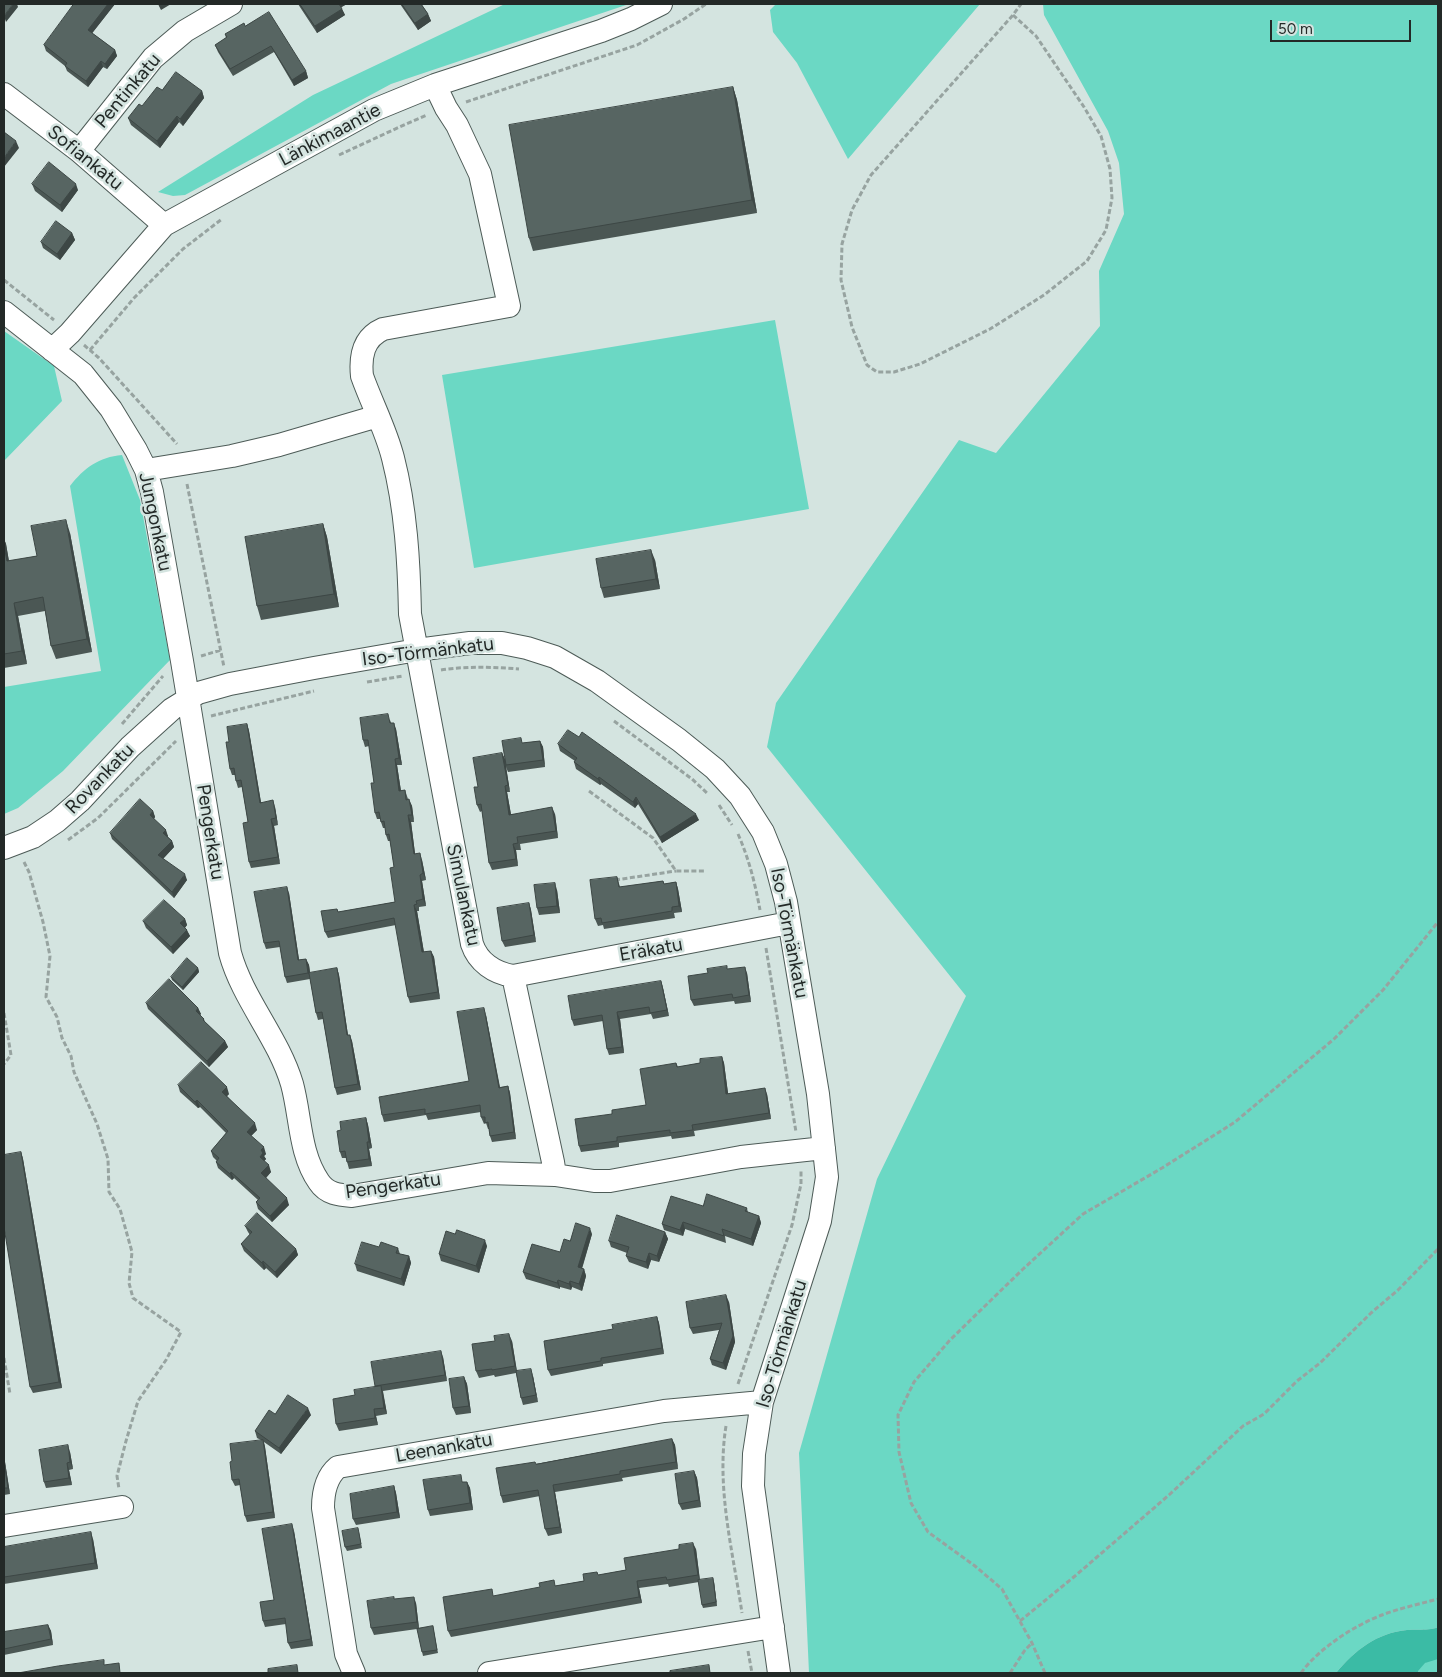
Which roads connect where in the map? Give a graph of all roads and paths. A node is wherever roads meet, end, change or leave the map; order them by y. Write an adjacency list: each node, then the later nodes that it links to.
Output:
1 (231, 4): 9 (street, Pentinkatu)
2 (661, 4): 6 (street, Länkimaantie)
3 (706, 4): 8 (path)
4 (1021, 4): 5 (path)
5 (1013, 14): 5 (path)
6 (435, 85): 8 (street); 12 (street, Länkimaantie)
7 (4, 94): 9 (street, Sofiankatu)
8 (446, 108): 10 (path); 16 (street, Simulankatu)
9 (80, 151): 12 (street, Sofiankatu)
10 (338, 155)
11 (222, 218): 15 (path)
12 (164, 224): 14 (street, Länkimaantie)
13 (4, 312): 14 (street, Jungonkatu)
14 (52, 350): 17 (street, Jungonkatu)
15 (90, 350)
16 (378, 416): 17 (street); 18 (street, Simulankatu)
17 (146, 470): 23 (street, Jungonkatu)
18 (417, 650): 20 (street, Simulankatu); 23 (street, Iso-Törmänkatu); 35 (street, Iso-Törmänkatu)
19 (527, 670): 20 (path)
20 (420, 674): 21 (path); 37 (street, Simulankatu)
21 (366, 682)
22 (320, 689): 25 (path)
23 (188, 698): 25 (street, Pengerkatu); 30 (street, Rovankatu)
24 (613, 720): 27 (path)
25 (192, 725): 29 (path); 42 (street, Pengerkatu)
26 (590, 791): 31 (path)
27 (710, 795)
28 (715, 801): 36 (path)
29 (65, 842)
30 (9, 856): 48 (path)
31 (676, 871): 32 (path); 33 (path)
32 (705, 871)
33 (608, 881)
34 (1438, 922): 51 (path)
35 (789, 923): 36 (street, Eräkatu); 40 (street, Iso-Törmänkatu)
36 (763, 929): 37 (street, Eräkatu); 41 (path)
37 (513, 976): 42 (street)
38 (4, 1013): 39 (path)
39 (4, 1064)
40 (824, 1148): 41 (street, Pengerkatu); 46 (street, Iso-Törmänkatu)
41 (800, 1152): 42 (street, Pengerkatu); 47 (path)
42 (555, 1175)
43 (1438, 1249): 51 (path)
44 (4, 1358): 45 (path)
45 (10, 1394)
46 (762, 1402): 47 (street, Leenankatu); 52 (street, Iso-Törmänkatu)
47 (732, 1404): 53 (path); 55 (street, Leenankatu)
48 (122, 1507): 49 (street)
49 (4, 1526)
50 (1438, 1599): 61 (path)
51 (1020, 1621): 54 (path)
52 (773, 1627): 53 (street); 58 (street, Iso-Törmänkatu)
53 (745, 1631): 56 (street); 57 (path)
54 (1032, 1643): 59 (path); 60 (path)
55 (354, 1673)
56 (489, 1673)
57 (752, 1673)
58 (779, 1673)
59 (1010, 1673)
60 (1045, 1673)
61 (1301, 1673)

